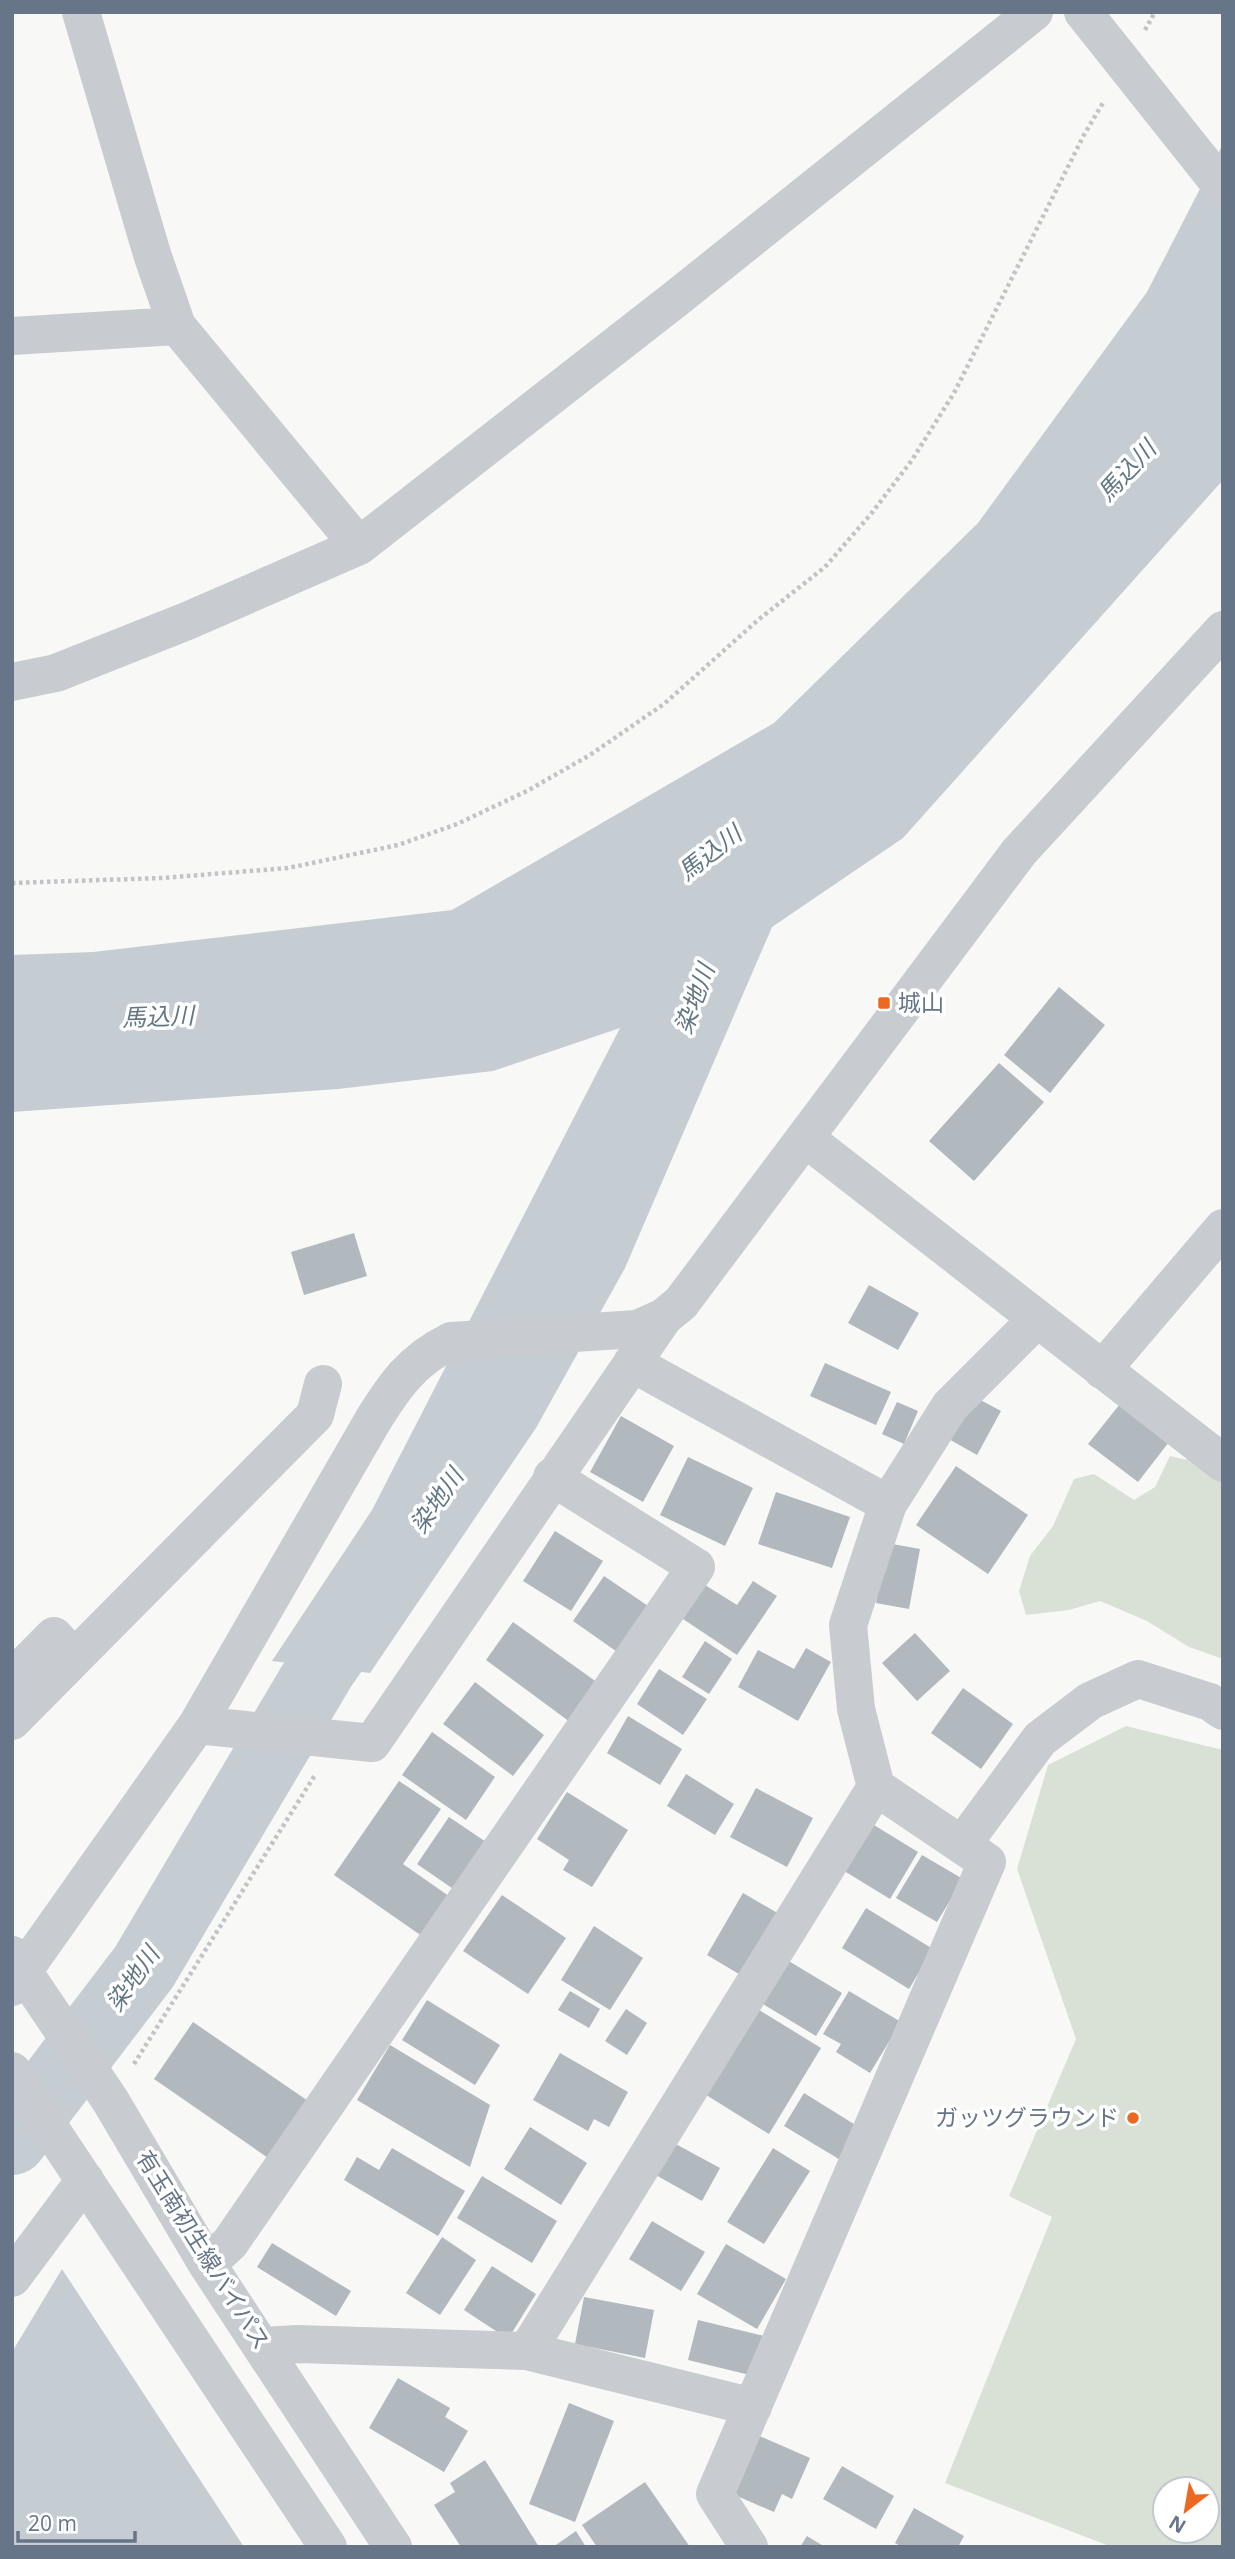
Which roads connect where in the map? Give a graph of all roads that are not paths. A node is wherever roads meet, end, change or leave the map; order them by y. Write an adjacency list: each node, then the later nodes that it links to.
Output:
1 (81, 12): 5 (street)
2 (1034, 12): 7 (street)
3 (1083, 12): 4 (street)
4 (1223, 188)
5 (177, 326): 6 (street); 7 (street)
6 (12, 336)
7 (359, 546): 9 (street)
8 (1223, 630): 10 (street)
9 (12, 682)
10 (805, 1138): 12 (street); 13 (street)
11 (1223, 1228): 14 (street)
12 (1037, 1319): 14 (street); 18 (street)
13 (623, 1347): 17 (street); 18 (street); 23 (street)
14 (1102, 1370): 16 (street)
15 (323, 1384): 19 (street)
16 (1223, 1463)
17 (552, 1477): 23 (street); 29 (street)
18 (888, 1504): 24 (street)
19 (74, 1658): 20 (street); 22 (street)
20 (12, 1678)
21 (1223, 1711): 25 (street)
22 (12, 1721)
23 (197, 1725): 26 (street)
24 (876, 1787): 25 (street); 32 (street)
25 (962, 1845): 33 (street)
26 (22, 1978): 29 (street, 有玉南初生線バイパス)
27 (12, 2071): 28 (street)
28 (77, 2169): 30 (street); 34 (street)
29 (207, 2264): 31 (street, 有玉南初生線バイパス)
30 (12, 2278)
31 (263, 2346): 32 (street); 35 (street, 有玉南初生線バイパス)
32 (527, 2351): 33 (street)
33 (753, 2407): 36 (street)
34 (328, 2547)
35 (393, 2547)
36 (749, 2547)

